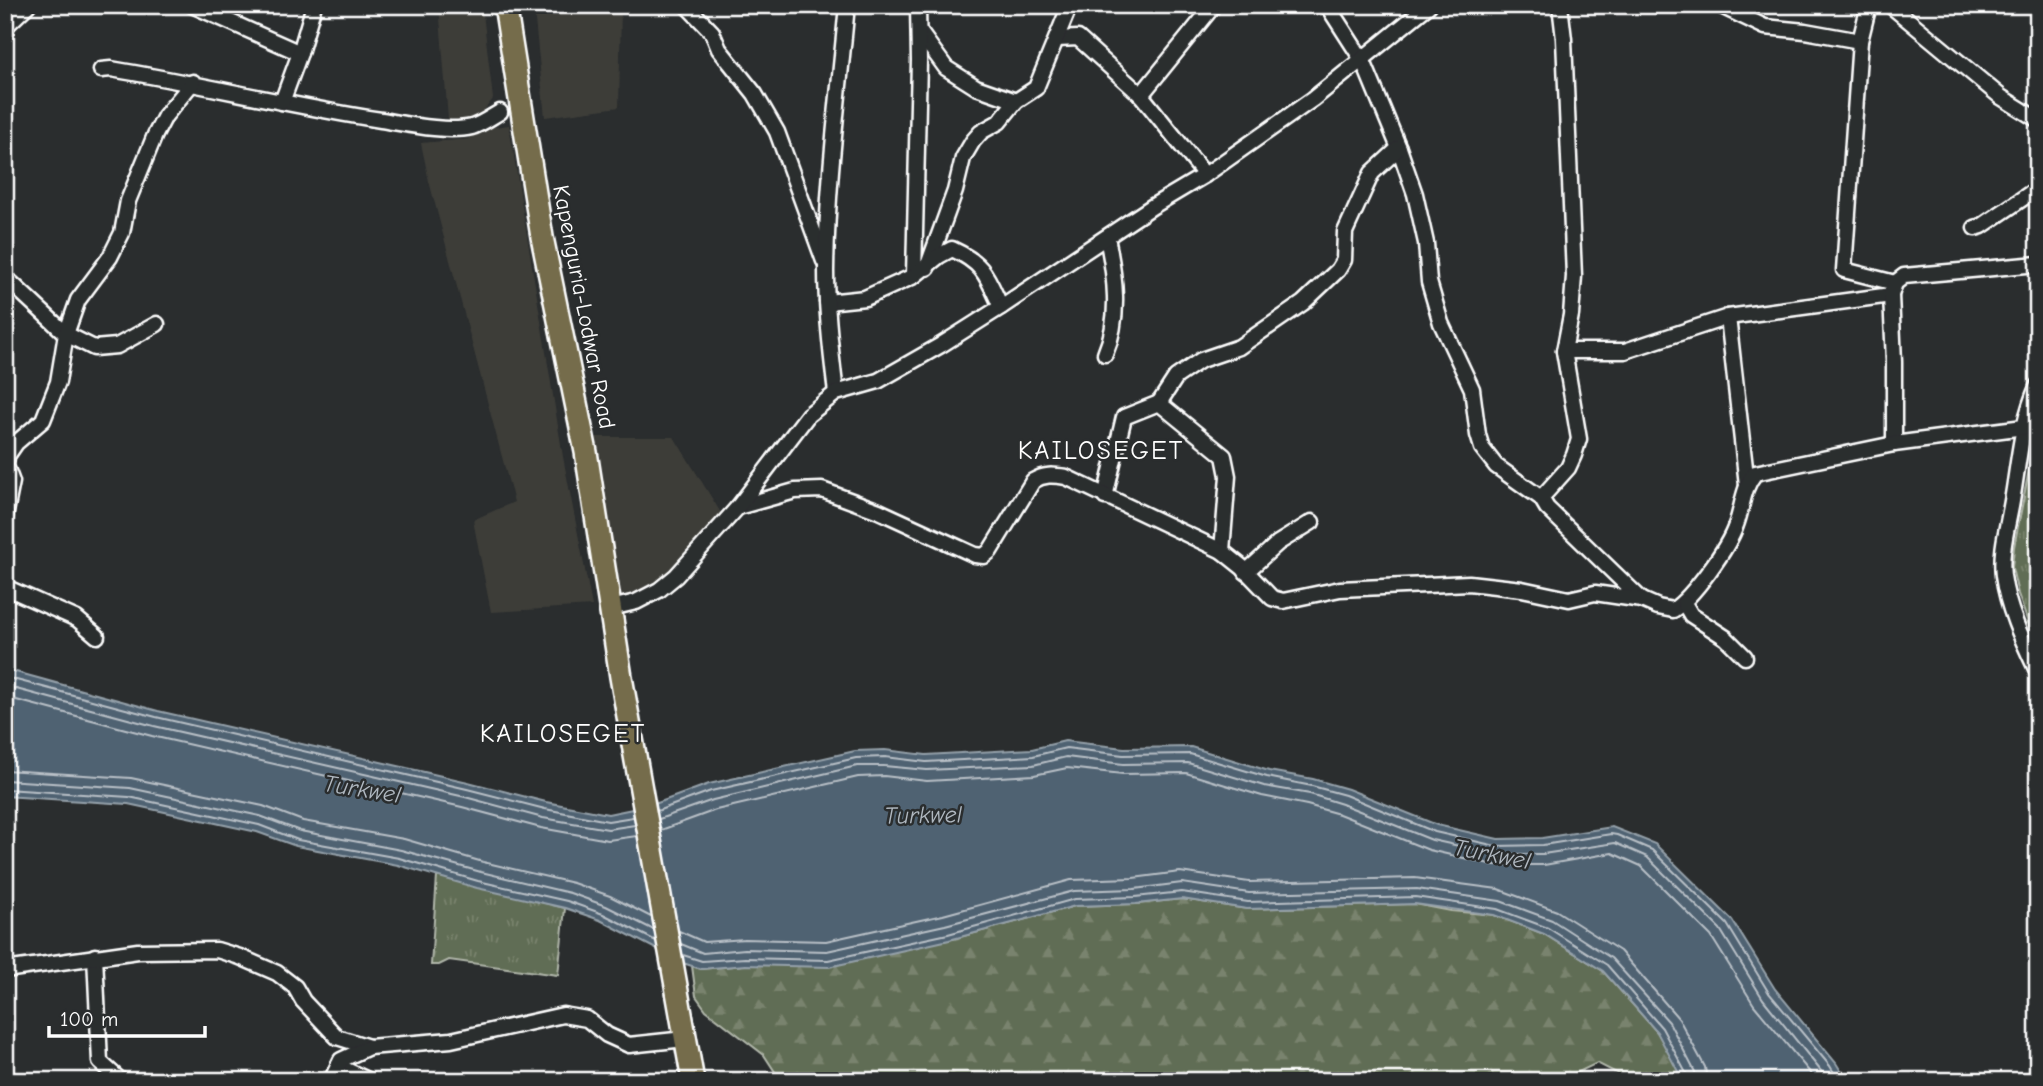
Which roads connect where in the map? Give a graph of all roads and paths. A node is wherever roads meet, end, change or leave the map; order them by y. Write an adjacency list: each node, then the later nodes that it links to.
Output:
1 (28, 5): 16 (street)
2 (192, 5): 20 (street)
3 (314, 5): 20 (street)
4 (686, 5): 35 (street)
5 (847, 5): 35 (street)
6 (918, 5): 17 (street)
7 (1070, 5): 18 (street)
8 (1214, 5): 24 (street)
9 (1327, 5): 21 (street)
10 (1429, 5): 21 (street)
11 (1560, 5): 44 (street)
12 (1719, 5): 19 (street)
13 (1868, 5): 19 (street)
14 (1890, 5): 28 (street)
15 (508, 9): 62 (highway, Kapenguria-Lodwar Road)
16 (5, 27)
17 (919, 31): 25 (street); 36 (street)
18 (1057, 39): 24 (street); 25 (street)
19 (1860, 41): 38 (street)
20 (300, 53): 26 (street)
21 (1363, 61): 29 (street); 30 (street)
22 (101, 70): 23 (street)
23 (192, 82): 26 (street); 43 (street)
24 (1141, 94): 30 (street)
25 (1016, 101): 36 (street)
26 (282, 102): 27 (street)
27 (500, 112)
28 (2038, 120)
29 (1399, 148): 48 (street); 53 (street)
30 (1205, 175): 33 (street)
31 (2038, 188): 32 (street)
32 (1975, 228)
33 (1107, 237): 40 (street); 45 (street)
34 (2038, 264): 38 (street)
35 (826, 269): 39 (street)
36 (920, 272): 39 (street); 40 (street)
37 (5, 276): 43 (street)
38 (1893, 289): 41 (street); 50 (street)
39 (827, 302): 47 (street)
40 (1001, 307): 47 (street)
41 (1728, 317): 44 (street); 51 (street)
42 (157, 324): 43 (street)
43 (66, 334): 55 (street)
44 (1564, 351): 53 (street)
45 (1105, 354)
46 (2038, 384): 49 (street)
47 (836, 393): 54 (street)
48 (1159, 403): 52 (street); 57 (street)
49 (2024, 427): 50 (street); 65 (street)
50 (1894, 444): 51 (street)
51 (1747, 485): 61 (street)
52 (1105, 497): 54 (street); 57 (street)
53 (1541, 498): 60 (street)
54 (738, 507): 62 (street)
55 (5, 517)
56 (1312, 522): 58 (street)
57 (1222, 551): 58 (street)
58 (1247, 572): 60 (street)
59 (5, 587): 63 (street)
60 (1642, 600): 61 (street)
61 (1684, 603): 64 (street)
62 (611, 608): 68 (highway, Kapenguria-Lodwar Road)
63 (97, 635)
64 (1745, 657)
65 (2038, 673)
66 (96, 956): 67 (street); 69 (street); 71 (street)
67 (5, 971)
68 (685, 1039): 69 (street); 74 (highway, Kapenguria-Lodwar Road)
69 (369, 1047): 70 (street)
70 (338, 1066): 72 (street); 73 (street)
71 (121, 1081)
72 (331, 1081)
73 (370, 1081)
74 (693, 1081)

